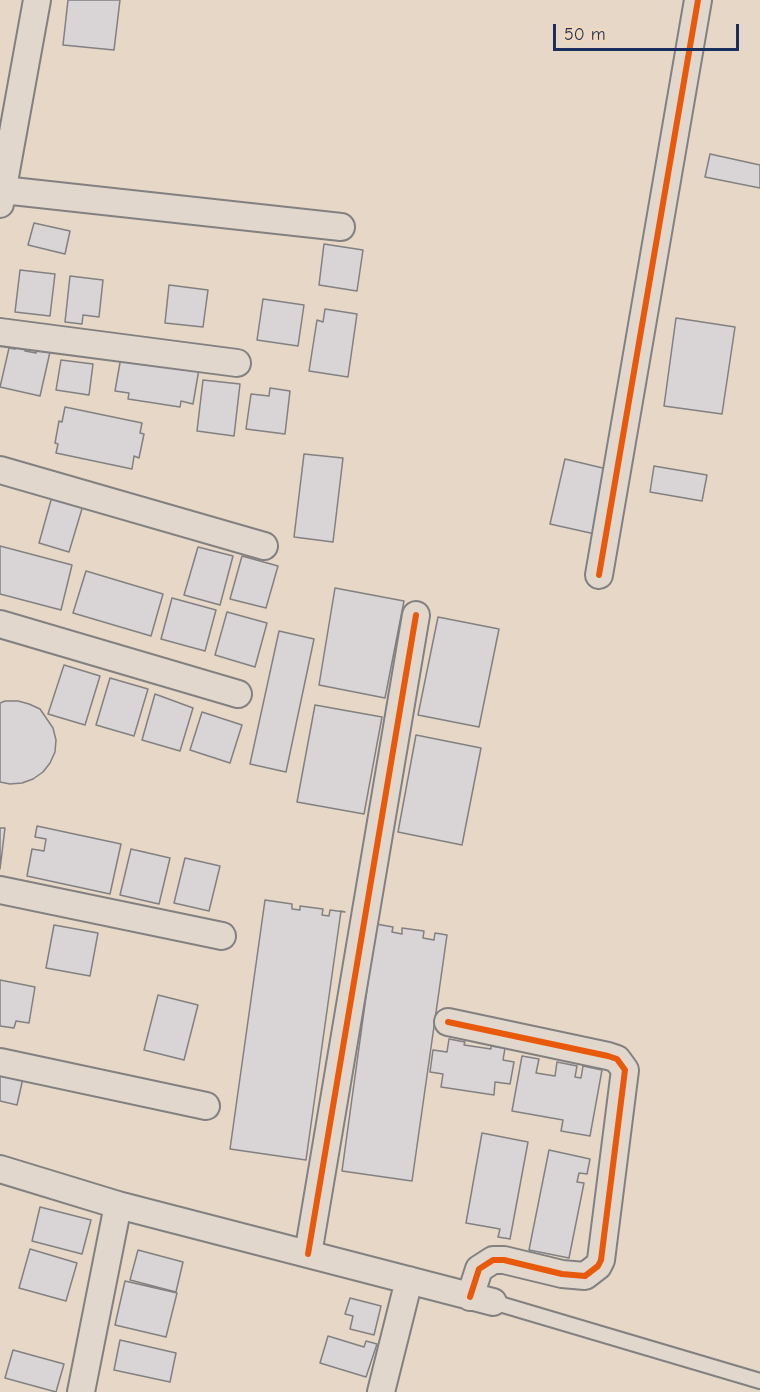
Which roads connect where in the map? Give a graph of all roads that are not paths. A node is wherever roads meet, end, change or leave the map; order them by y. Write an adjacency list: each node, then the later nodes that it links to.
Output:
1 (37, 0): 3 (street)
2 (698, 0): 9 (street)
3 (1, 197): 4 (street)
4 (341, 227)
5 (0, 332): 6 (street)
6 (237, 363)
7 (0, 470): 8 (street)
8 (264, 546)
9 (599, 575)
10 (416, 615): 20 (street)
11 (0, 624): 12 (street)
12 (238, 694)
13 (0, 890): 14 (street)
14 (222, 936)
15 (448, 1022): 22 (street)
16 (0, 1062): 17 (street)
17 (206, 1106)
18 (0, 1169): 19 (street)
19 (118, 1205): 20 (street); 24 (street)
20 (308, 1254): 21 (street)
21 (409, 1280): 22 (street); 25 (street)
22 (481, 1299): 23 (lane)
23 (760, 1381)
24 (81, 1392)
25 (381, 1392)

